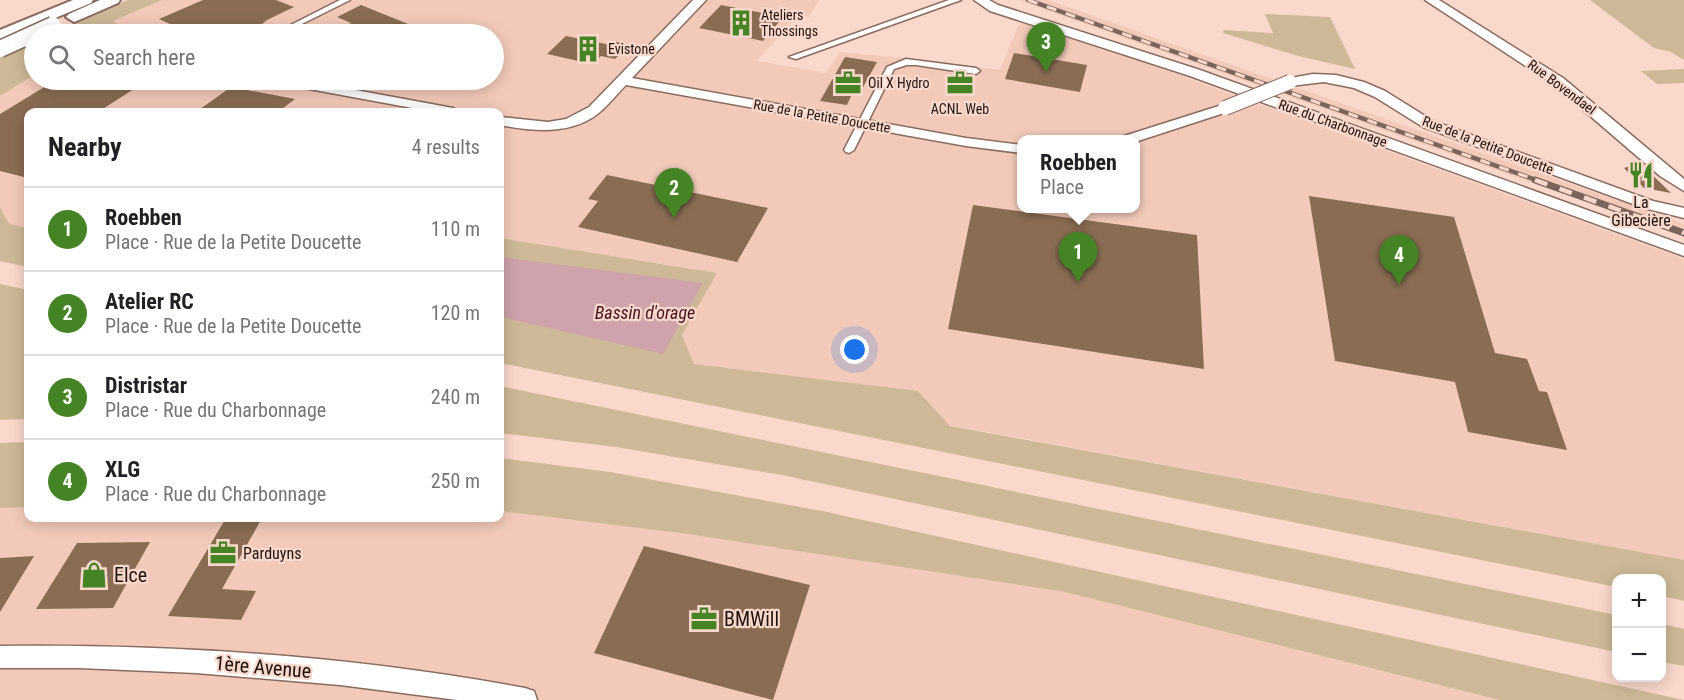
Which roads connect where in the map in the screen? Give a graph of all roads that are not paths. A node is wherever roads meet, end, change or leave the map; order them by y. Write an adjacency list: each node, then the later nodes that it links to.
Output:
1 (86, 0): 8 (highway)
2 (112, 0): 9 (highway, bridge)
3 (346, 0): 10 (street)
4 (700, 0): 18 (street)
5 (957, 0): 16 (street)
6 (980, 0): 28 (street, Rue du Charbonnage)
7 (1431, 0): 26 (street, Rue Bovendael)
8 (30, 24)
9 (58, 24)
10 (297, 24)
11 (24, 27): 12 (highway)
12 (0, 38): 14 (street)
13 (24, 39): 15 (highway, bridge)
14 (24, 41)
15 (0, 49)
16 (793, 57)
17 (976, 70): 22 (street)
18 (623, 80): 21 (street); 22 (street, Rue de la Petite Doucette)
19 (335, 90): 20 (street)
20 (432, 108)
21 (504, 122)
22 (863, 123): 24 (street, Rue de la Petite Doucette); 25 (street)
23 (1140, 135): 27 (street, Rue de la Petite Doucette, bridge)
24 (1017, 148)
25 (849, 150)
26 (1684, 186)
27 (1684, 213)
28 (1684, 251)
29 (0, 657): 30 (street, 1ère Avenue)
30 (525, 700)

